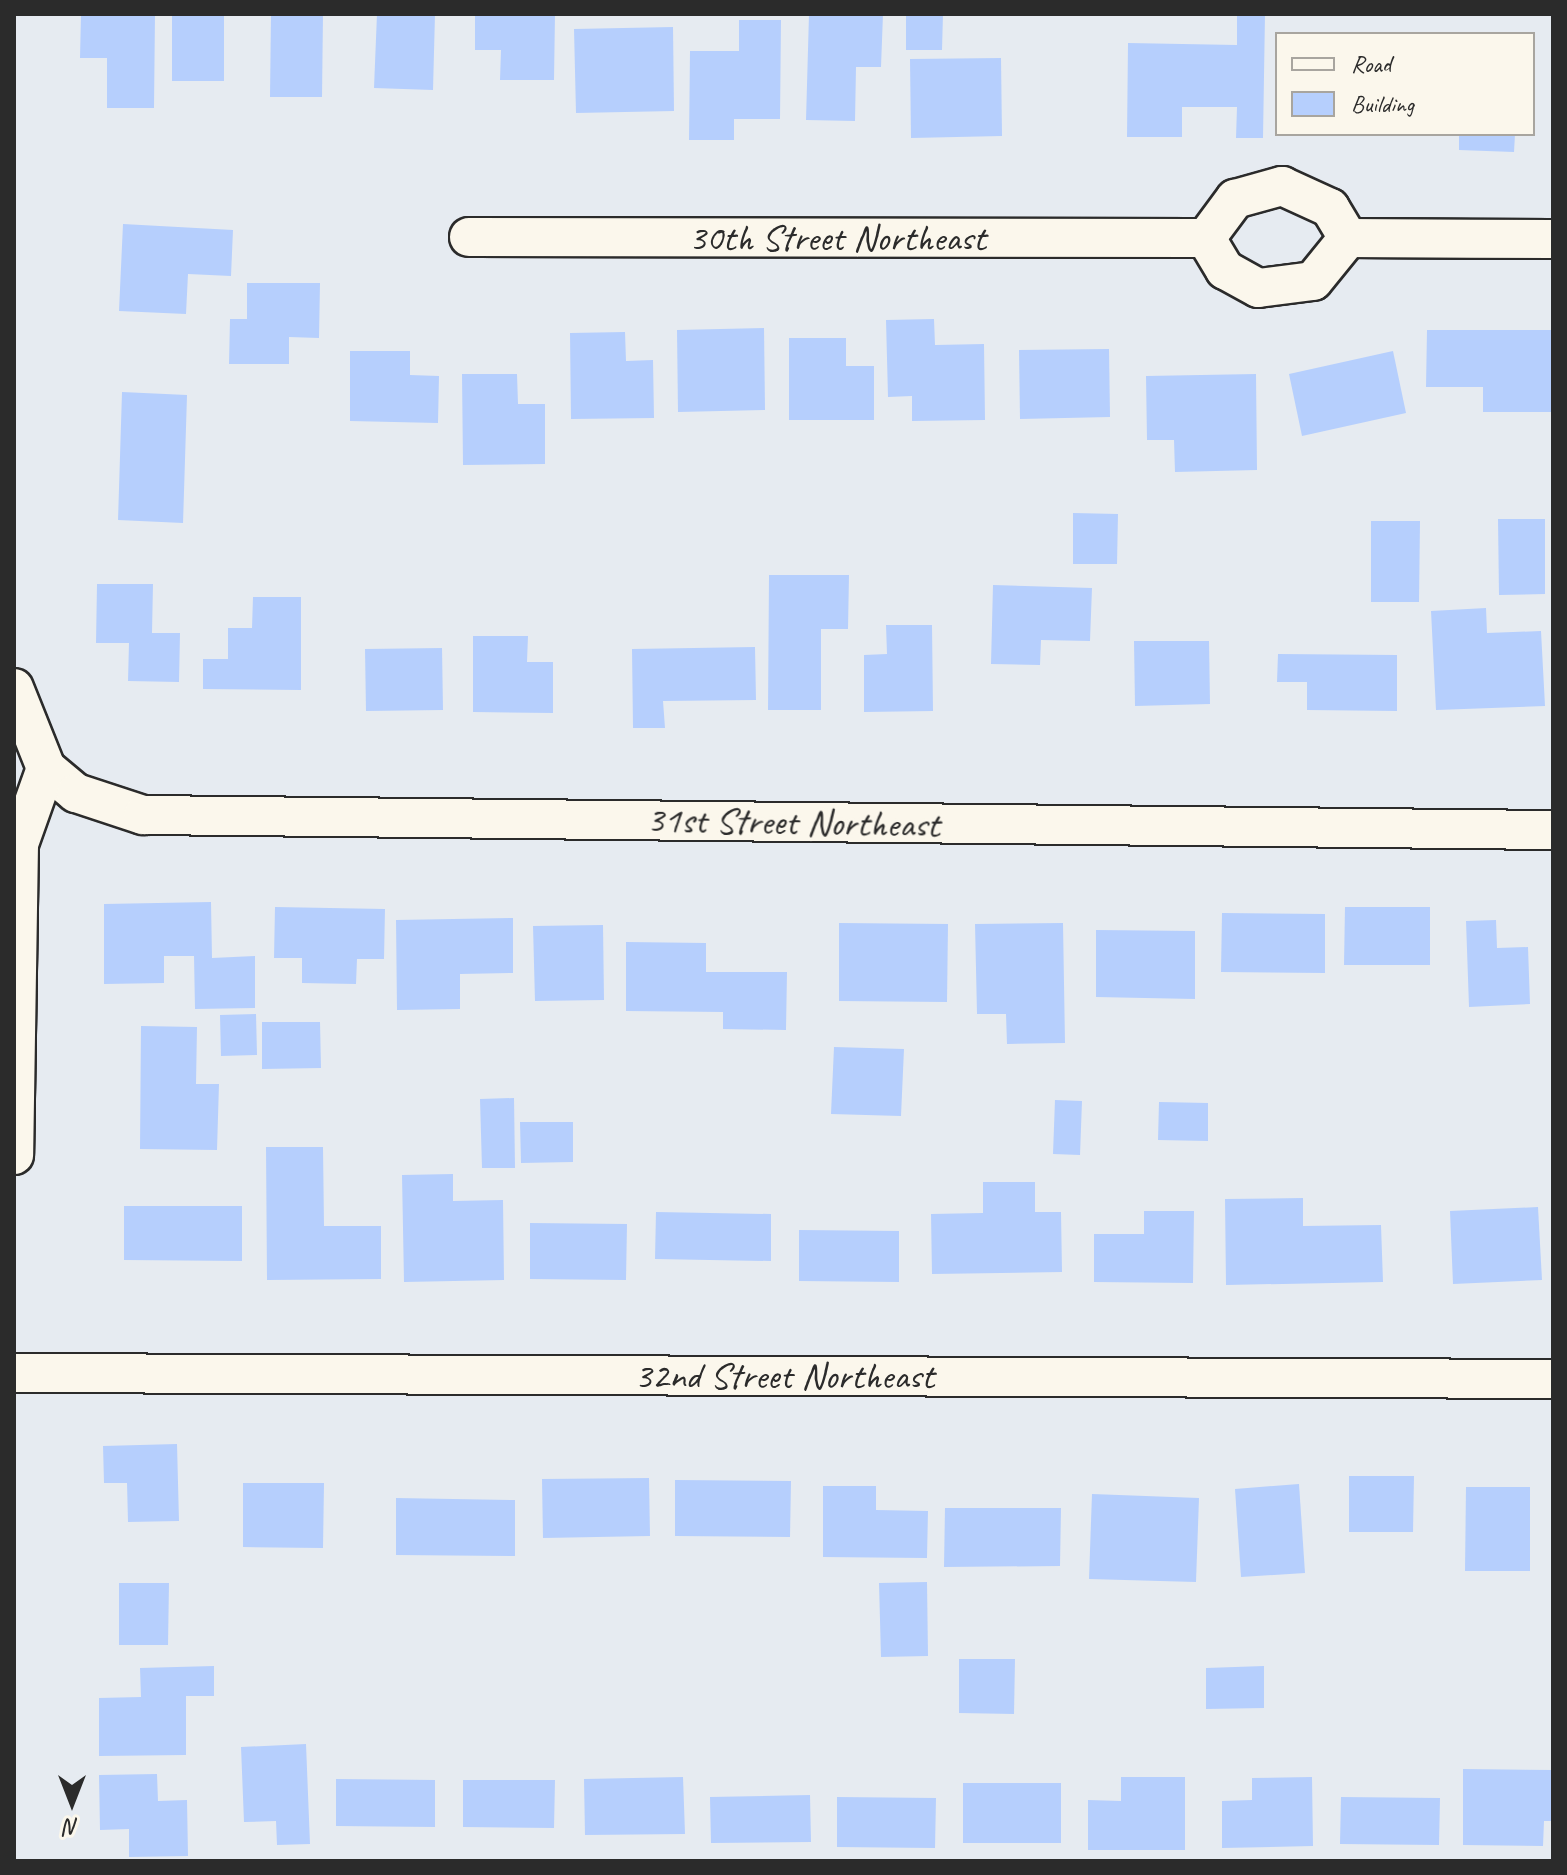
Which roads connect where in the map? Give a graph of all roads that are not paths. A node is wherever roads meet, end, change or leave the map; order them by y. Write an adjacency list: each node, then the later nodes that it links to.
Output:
1 (469, 237): 2 (street, 30th Street Northeast)
2 (1206, 238): 3 (street); 3 (street)
3 (1348, 238): 4 (street)
4 (1553, 239)
5 (14, 688): 6 (street)
6 (46, 768): 7 (street, 31st Street Northeast); 8 (street)
7 (1553, 830)
8 (14, 1155)
9 (14, 1373): 10 (street, 32nd Street Northeast)
10 (1553, 1379)

